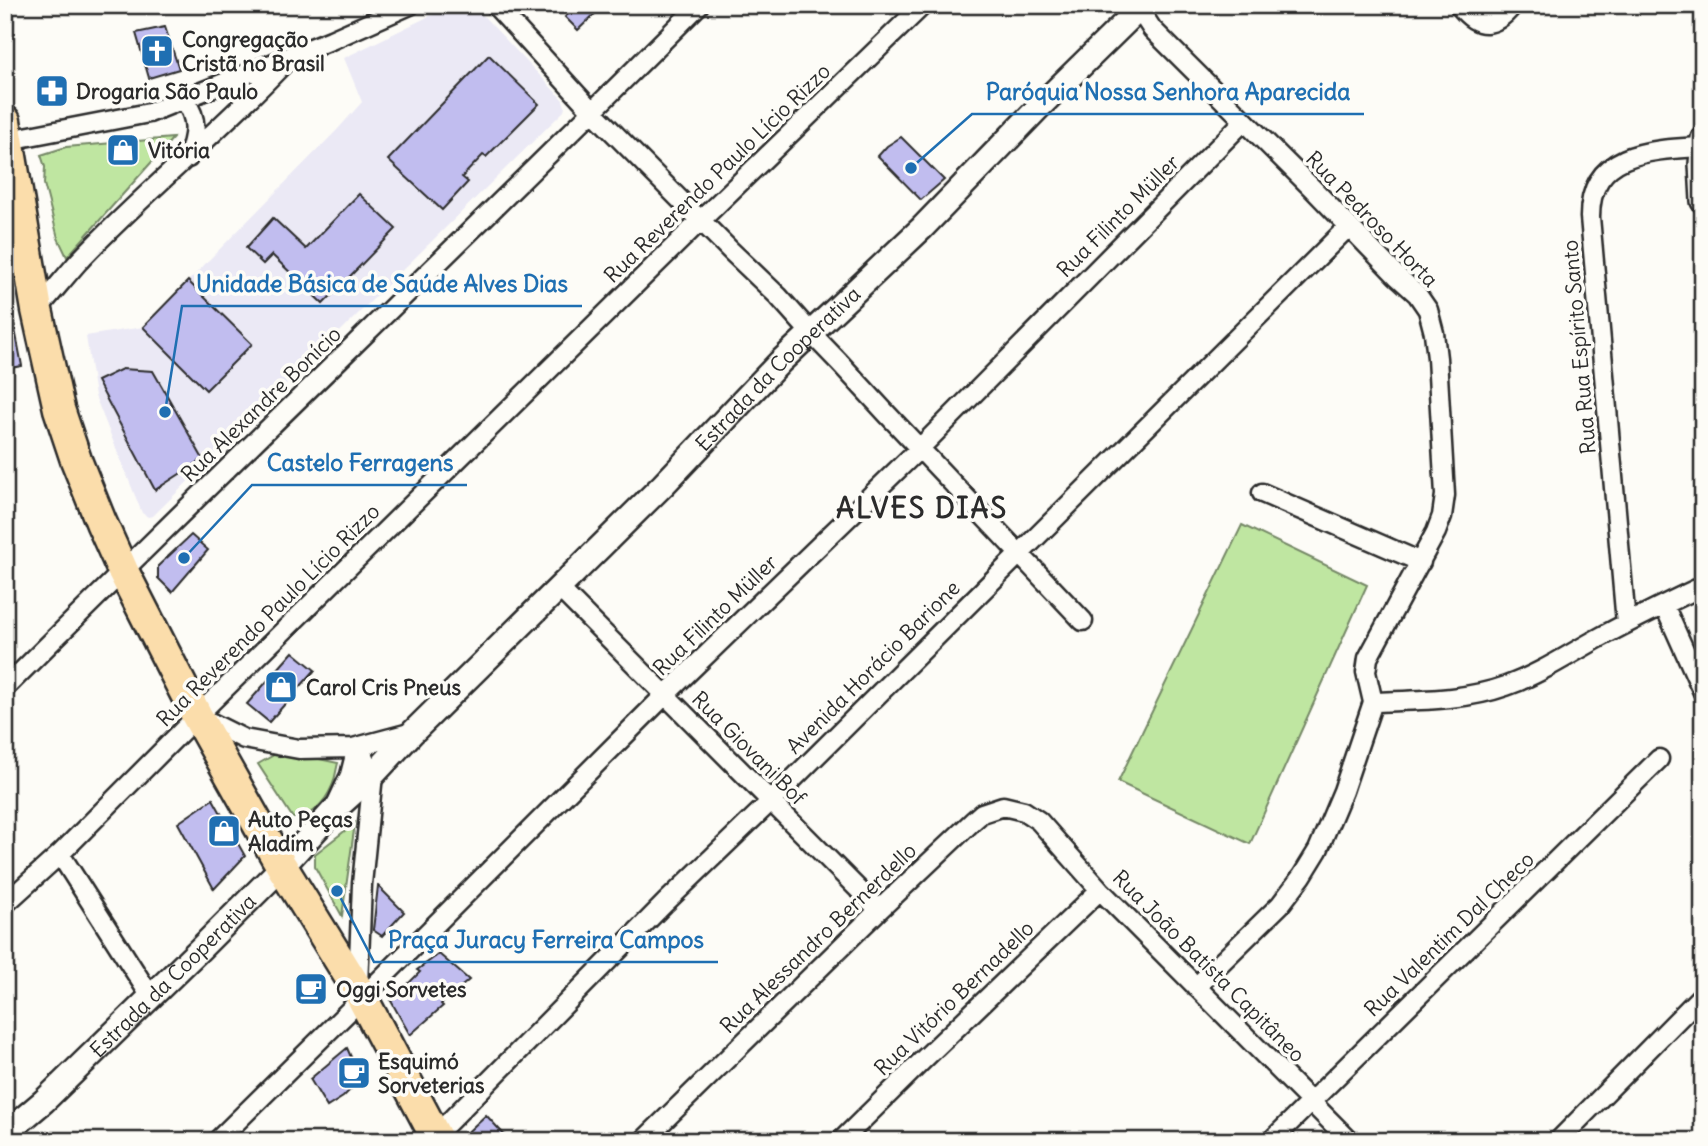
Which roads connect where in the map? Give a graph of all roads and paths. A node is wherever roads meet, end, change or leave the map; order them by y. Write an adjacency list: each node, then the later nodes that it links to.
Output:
1 (410, 5): 8 (street)
2 (495, 5): 10 (street)
3 (699, 5): 10 (street, Rua Alexandre Bonício)
4 (923, 5): 16 (street, Rua Reverendo Paulo Lício Rizzo)
5 (1459, 5): 6 (street)
6 (1513, 5)
7 (1141, 7): 11 (street, Rua Pedroso Horta); 19 (street, Estrada da Cooperativa)
8 (292, 55): 9 (street); 14 (street)
9 (184, 99): 12 (street); 14 (street)
10 (593, 112): 16 (street); 24 (street, Rua Alexandre Bonício)
11 (1244, 121): 17 (street, Rua Pedroso Horta); 20 (street, Rua Filinto Müller)
12 (7, 134): 18 (main road)
13 (1702, 144): 15 (street); 29 (street, Rua Rua Espírito Santo)
14 (188, 158): 18 (street)
15 (1703, 201)
16 (700, 220): 19 (street); 34 (street, Rua Reverendo Paulo Lício Rizzo)
17 (1349, 226): 22 (street, Avenida Horácio Barione); 23 (street, Rua Pedroso Horta)
18 (37, 310): 24 (main road)
19 (811, 334): 20 (street); 26 (street, Estrada da Cooperativa)
20 (920, 448): 22 (street); 32 (street, Rua Filinto Müller)
21 (1262, 493): 23 (street)
22 (1020, 553): 28 (street); 39 (street, Avenida Horácio Barione)
23 (1421, 562): 33 (street, Rua Pedroso Horta)
24 (123, 570): 30 (street, Rua Alexandre Bonício); 34 (main road)
25 (1703, 586): 27 (street)
26 (559, 588): 32 (street, Rua Giovani Bof); 35 (street, Estrada da Cooperativa)
27 (1664, 605): 29 (street); 31 (street)
28 (1083, 621)
29 (1626, 623): 33 (street)
30 (5, 688)
31 (1703, 692)
32 (665, 695): 39 (street, Rua Giovani Bof); 48 (street, Rua Filinto Müller)
33 (1373, 702): 47 (street)
34 (197, 716): 36 (street); 42 (street, Rua Reverendo Paulo Lício Rizzo); 43 (main road)
35 (413, 732): 36 (street, Estrada da Cooperativa); 38 (street, Estrada da Cooperativa)
36 (355, 750): 38 (street); 40 (street, Estrada da Cooperativa)
37 (1659, 759): 51 (street, Rua Valentim Dal Checo)
38 (373, 775): 40 (street, Estrada da Cooperativa); 48 (street)
39 (771, 801): 46 (street, Rua Giovani Bof); 53 (street, Avenida Horácio Barione)
40 (333, 811): 43 (street, Estrada da Cooperativa)
41 (1039, 821): 44 (street, Rua João Batista Capitâneo); 46 (street, Rua Alessandro Bernerdello)
42 (60, 854): 45 (street, Rua Reverendo Paulo Lício Rizzo); 50 (street)
43 (282, 867): 48 (main road); 50 (street, Estrada da Cooperativa)
44 (1100, 890): 47 (street, Rua João Batista Capitâneo); 56 (street, Rua Vitório Bernadello)
45 (5, 904)
46 (878, 910): 55 (street, Rua Alessandro Bernerdello)
47 (1196, 987): 51 (street, Rua João Batista Capitâneo)
48 (360, 994): 53 (main road); 54 (street, Rua Filinto Müller)
49 (1703, 994): 59 (street)
50 (151, 997): 52 (street, Estrada da Cooperativa)
51 (1311, 1101): 57 (street, Rua Valentim Dal Checo); 58 (street, Rua João Batista Capitâneo)
52 (5, 1134)
53 (435, 1139)
54 (217, 1141)
55 (643, 1141)
56 (841, 1141)
57 (1271, 1141)
58 (1350, 1141)
59 (1558, 1141)

